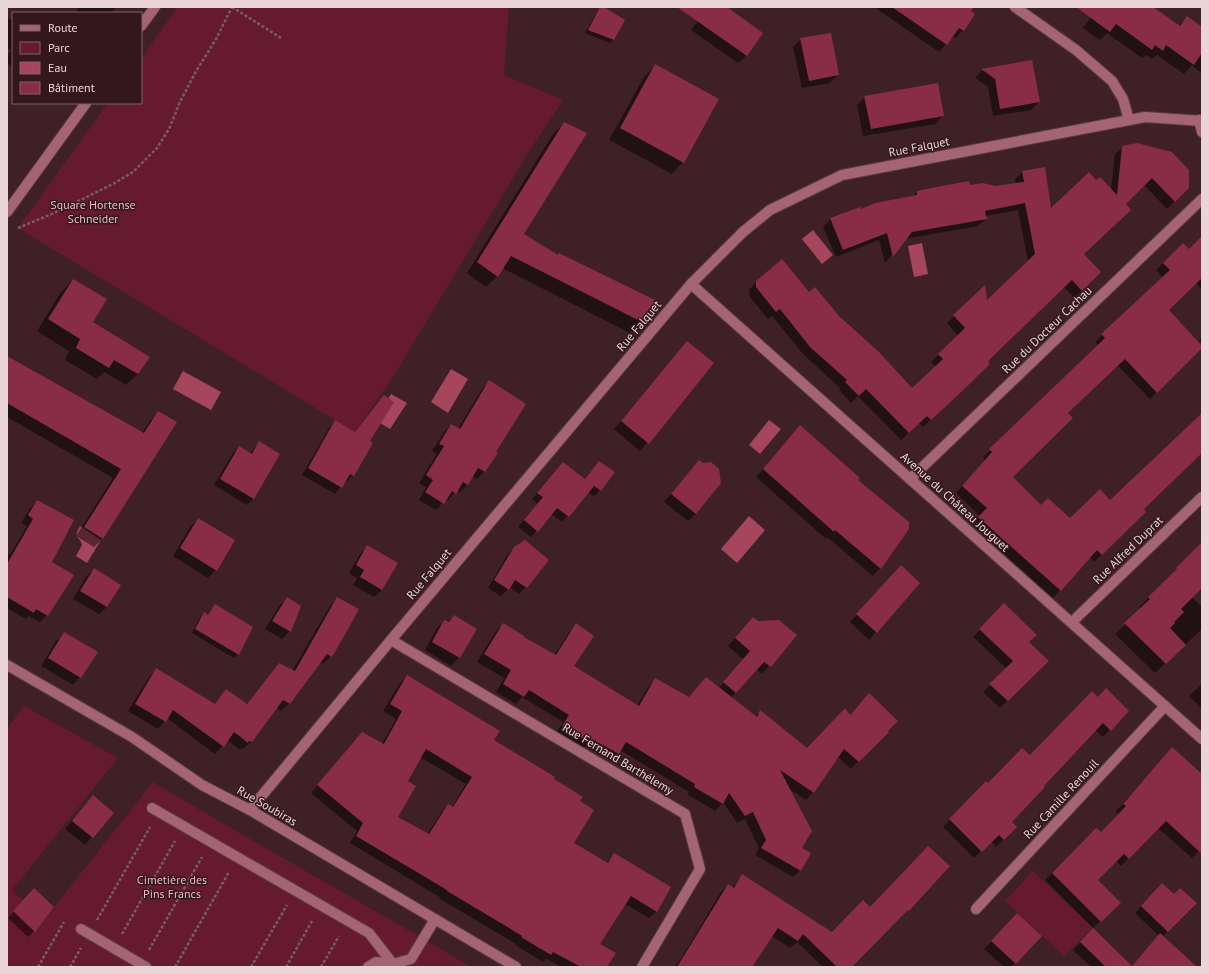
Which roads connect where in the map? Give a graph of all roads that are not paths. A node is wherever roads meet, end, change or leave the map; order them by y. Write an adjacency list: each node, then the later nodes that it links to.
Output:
1 (155, 7): 3 (street)
2 (1015, 7): 5 (street)
3 (142, 25)
4 (85, 104): 9 (street)
5 (1129, 120): 6 (street, Rue Falquet); 11 (street, Rue Falquet)
6 (1201, 120): 7 (street)
7 (1202, 132)
8 (1202, 199): 12 (street, Rue du Docteur Cachau)
9 (10, 201): 10 (street)
10 (7, 212)
11 (691, 284): 12 (street, Avenue du Château Jouguet); 15 (street, Rue Falquet)
12 (910, 479): 14 (street, Avenue du Château Jouguet)
13 (1202, 497): 14 (street, Rue Alfred Duprat)
14 (1072, 622): 17 (street, Avenue du Château Jouguet)
15 (391, 640): 20 (street, Rue Falquet); 28 (street, Rue Fernand Barthélemy)
16 (7, 665): 20 (street, Rue Soubiras)
17 (1165, 706): 18 (street, Avenue du Château Jouguet); 21 (street, Rue Camille Renouil)
18 (1202, 739)
19 (156, 810): 25 (street)
20 (250, 810): 22 (street, Rue Soubiras)
21 (976, 909)
22 (435, 919): 25 (street); 27 (street, Rue Soubiras)
23 (85, 932): 24 (street)
24 (144, 966)
25 (397, 966): 26 (street)
26 (368, 967)
27 (516, 967)
28 (642, 967)

